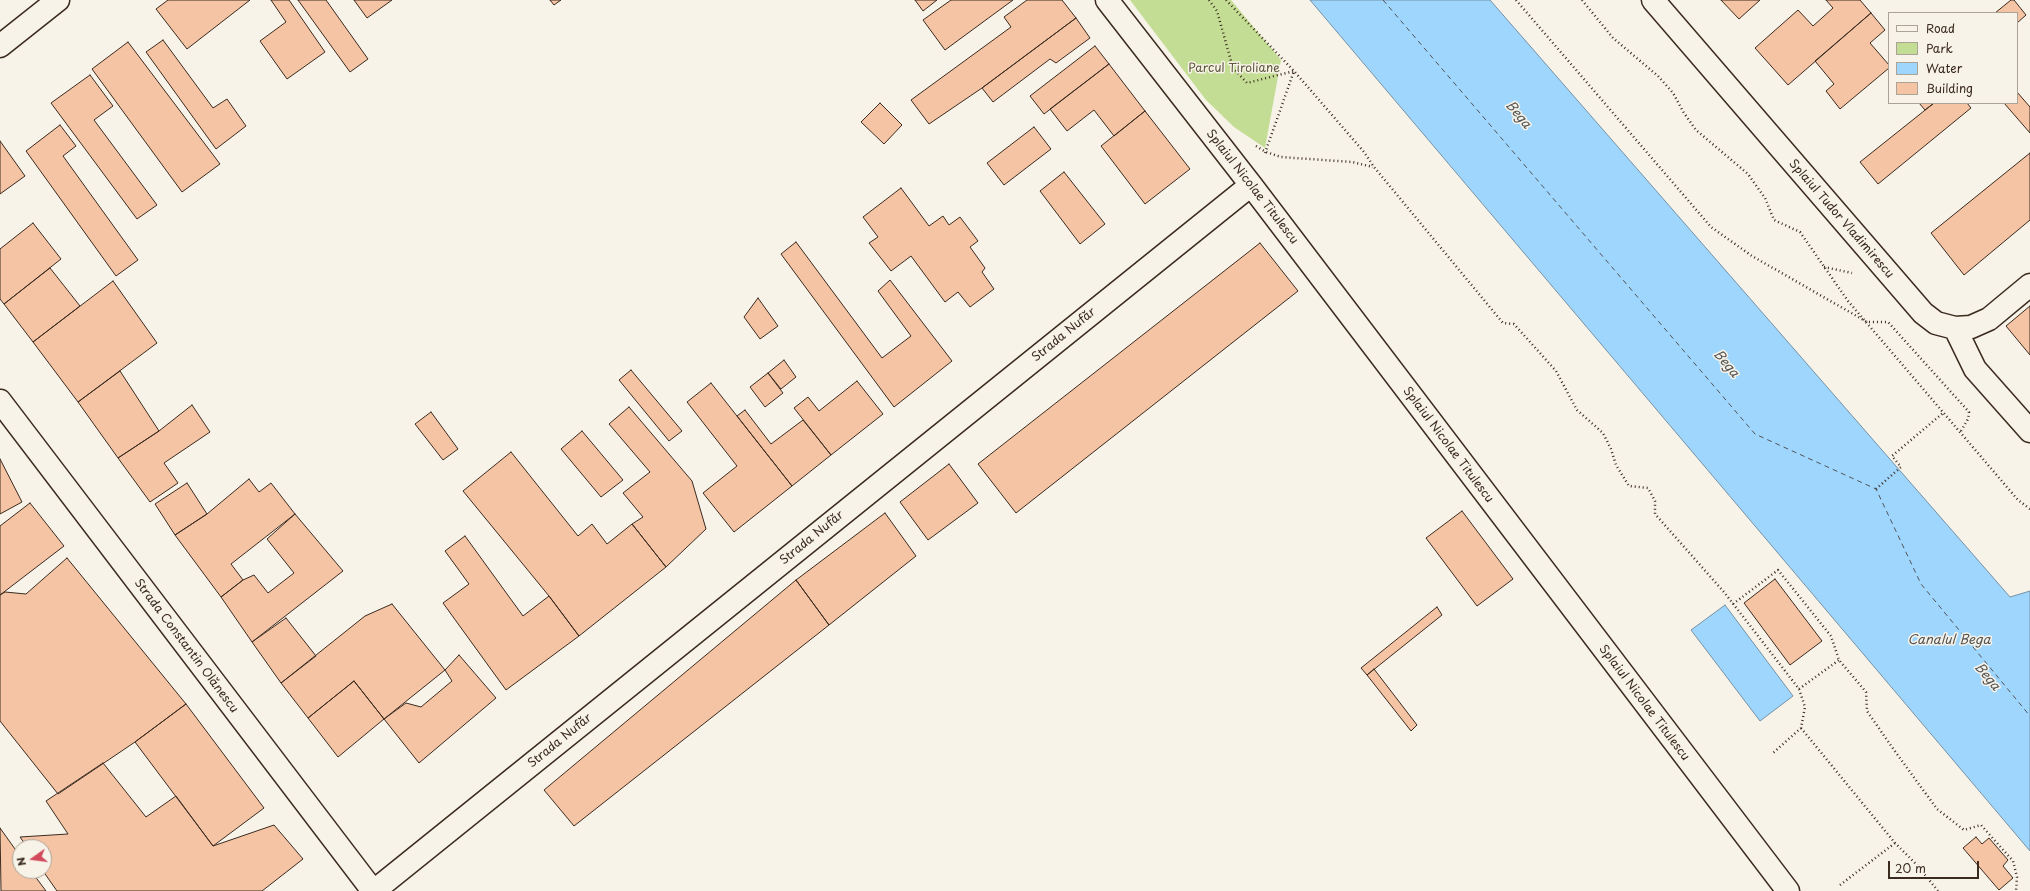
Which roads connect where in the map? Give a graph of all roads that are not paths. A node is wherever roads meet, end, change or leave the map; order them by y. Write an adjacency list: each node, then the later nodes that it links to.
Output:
1 (58, 0): 4 (street)
2 (1107, 0): 5 (street, Splaiul Nicolae Titulescu)
3 (1653, 0): 7 (street, Splaiul Tudor Vladimirescu)
4 (0, 46)
5 (1251, 185): 10 (street, Strada Nufăr); 11 (street, Splaiul Nicolae Titulescu)
6 (2030, 285): 7 (street)
7 (1955, 328): 9 (street)
8 (0, 402): 10 (street, Strada Constantin Olănescu)
9 (2030, 431)
10 (373, 891)
11 (1788, 891)

